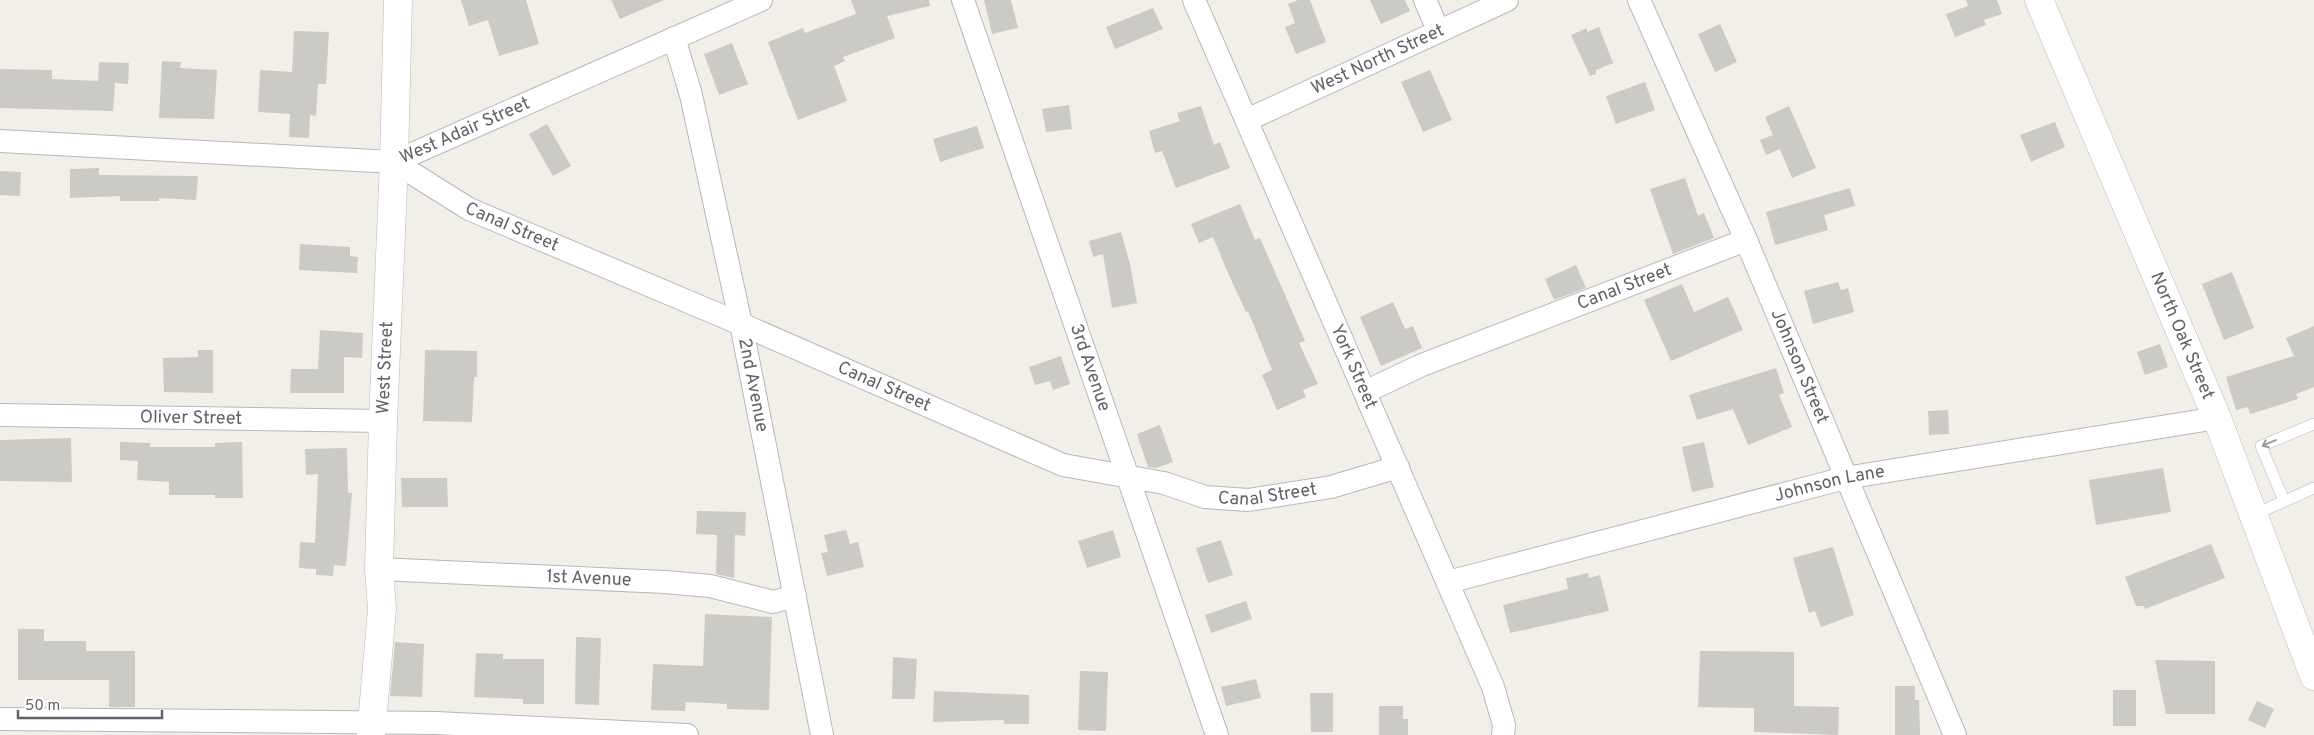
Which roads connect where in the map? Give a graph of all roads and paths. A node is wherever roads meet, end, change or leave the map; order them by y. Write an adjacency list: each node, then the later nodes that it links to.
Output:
1 (398, 0): 13 (main road, West Street)
2 (761, 0): 10 (street, West Adair Street)
3 (963, 0): 22 (street, 3rd Avenue)
4 (1194, 0): 11 (street, York Street)
5 (1425, 0): 9 (street)
6 (1506, 0): 9 (street, West North Street)
7 (1639, 0): 14 (street, Johnson Street)
8 (2039, 0): 18 (main road, North Oak Street)
9 (1438, 30): 11 (street, West North Street)
10 (674, 38): 13 (street, West Adair Street); 15 (street, 2nd Avenue)
11 (1247, 120): 16 (street, York Street)
12 (0, 141): 13 (street, West Adair Street)
13 (394, 162): 15 (street, Canal Street); 19 (main road, West Street)
14 (1746, 240): 16 (street, Canal Street); 23 (street, Johnson Street)
15 (741, 324): 22 (street, Canal Street); 29 (street, 2nd Avenue)
16 (1365, 392): 21 (street, York Street)
17 (0, 416): 19 (street, Oliver Street)
18 (2217, 418): 23 (street, Johnson Lane); 26 (main road, North Oak Street)
19 (383, 421): 27 (main road, West Street)
20 (2314, 424): 25 (lane, one-way to 25)
21 (1398, 467): 22 (street, Canal Street); 28 (street, York Street)
22 (1127, 476): 36 (street, 3rd Avenue)
23 (1845, 478): 28 (street, Johnson Lane); 38 (street, Johnson Street)
24 (2314, 488): 25 (lane)
25 (2284, 500): 26 (lane)
26 (2253, 515): 30 (main road, North Oak Street)
27 (379, 569): 29 (street, 1st Avenue); 33 (main road, West Street)
28 (1448, 582): 37 (street, York Street)
29 (795, 596): 35 (street, 2nd Avenue)
30 (2314, 676)
31 (0, 719): 32 (street)
32 (25, 727): 33 (street)
33 (371, 729): 34 (street)
34 (686, 735)
35 (822, 735)
36 (1217, 735)
37 (1503, 735)
38 (1955, 735)

